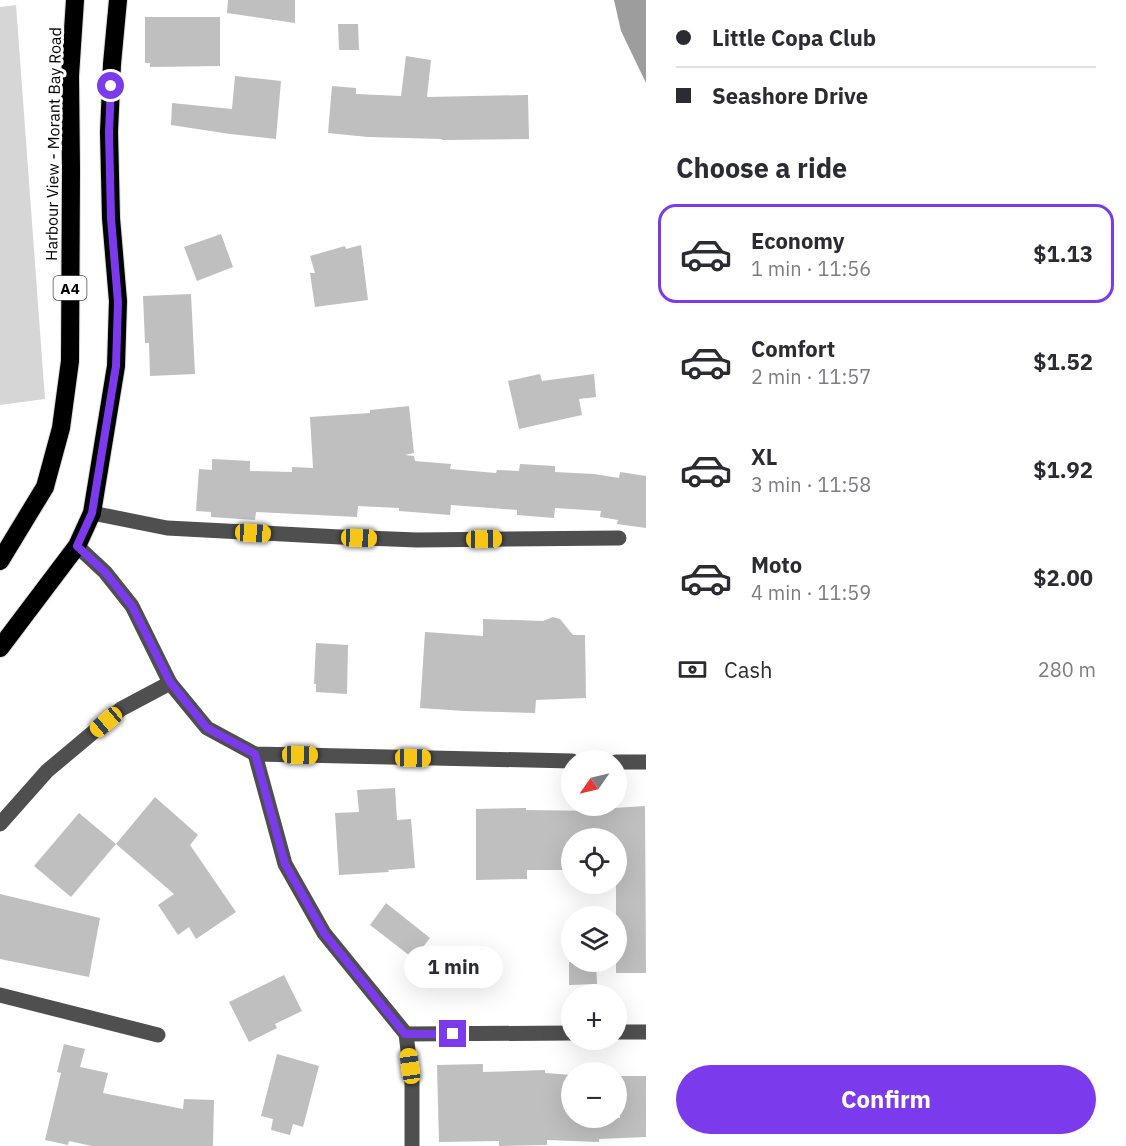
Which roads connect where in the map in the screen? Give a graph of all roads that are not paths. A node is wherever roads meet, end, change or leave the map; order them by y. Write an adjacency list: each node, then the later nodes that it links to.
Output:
1 (75, 0): 6 (highway, Harbour View - Morant Bay Road / A4)
2 (118, 0): 3 (highway)
3 (92, 513): 4 (street); 5 (highway)
4 (619, 538)
5 (77, 546): 7 (highway); 8 (street)
6 (0, 561)
7 (0, 648)
8 (170, 682): 9 (street); 13 (street)
9 (255, 754): 10 (street); 18 (street)
10 (561, 761)
11 (627, 762): 12 (street)
12 (646, 762)
13 (0, 824)
14 (0, 995): 19 (street)
15 (627, 1032): 16 (street)
16 (646, 1032)
17 (561, 1033): 18 (street)
18 (405, 1034): 20 (street)
19 (158, 1035)
20 (412, 1146)

